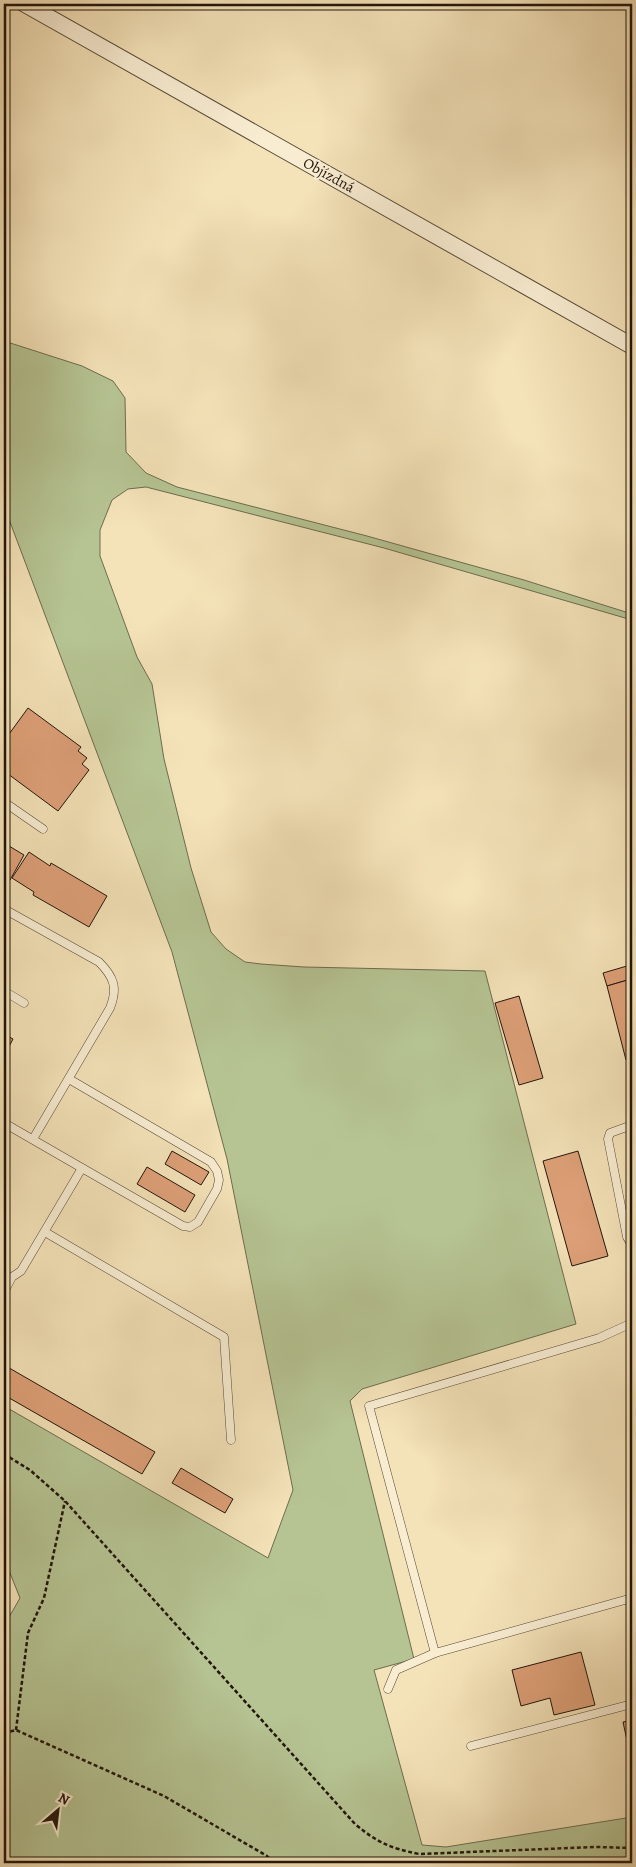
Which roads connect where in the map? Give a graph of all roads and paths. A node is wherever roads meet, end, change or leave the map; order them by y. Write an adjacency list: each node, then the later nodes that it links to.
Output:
1 (26, 4): 2 (street, Objízdná)
2 (632, 346)
3 (4, 802): 4 (lane)
4 (43, 829)
5 (4, 909): 8 (lane)
6 (4, 991): 7 (lane)
7 (24, 1003)
8 (68, 1079): 11 (lane); 12 (lane)
9 (4, 1123): 11 (lane)
10 (632, 1125): 14 (lane)
11 (33, 1140): 12 (lane)
12 (82, 1168): 13 (lane)
13 (45, 1232): 15 (lane); 17 (lane)
14 (632, 1244)
15 (4, 1292)
16 (632, 1324): 21 (lane)
17 (231, 1440)
18 (4, 1454): 19 (path)
19 (65, 1501): 24 (path); 27 (path)
20 (632, 1598): 21 (lane)
21 (435, 1653): 22 (lane)
22 (388, 1689)
23 (632, 1704): 26 (lane)
24 (16, 1730): 25 (path); 28 (path)
25 (4, 1734)
26 (471, 1746)
27 (632, 1848)
28 (274, 1863)

